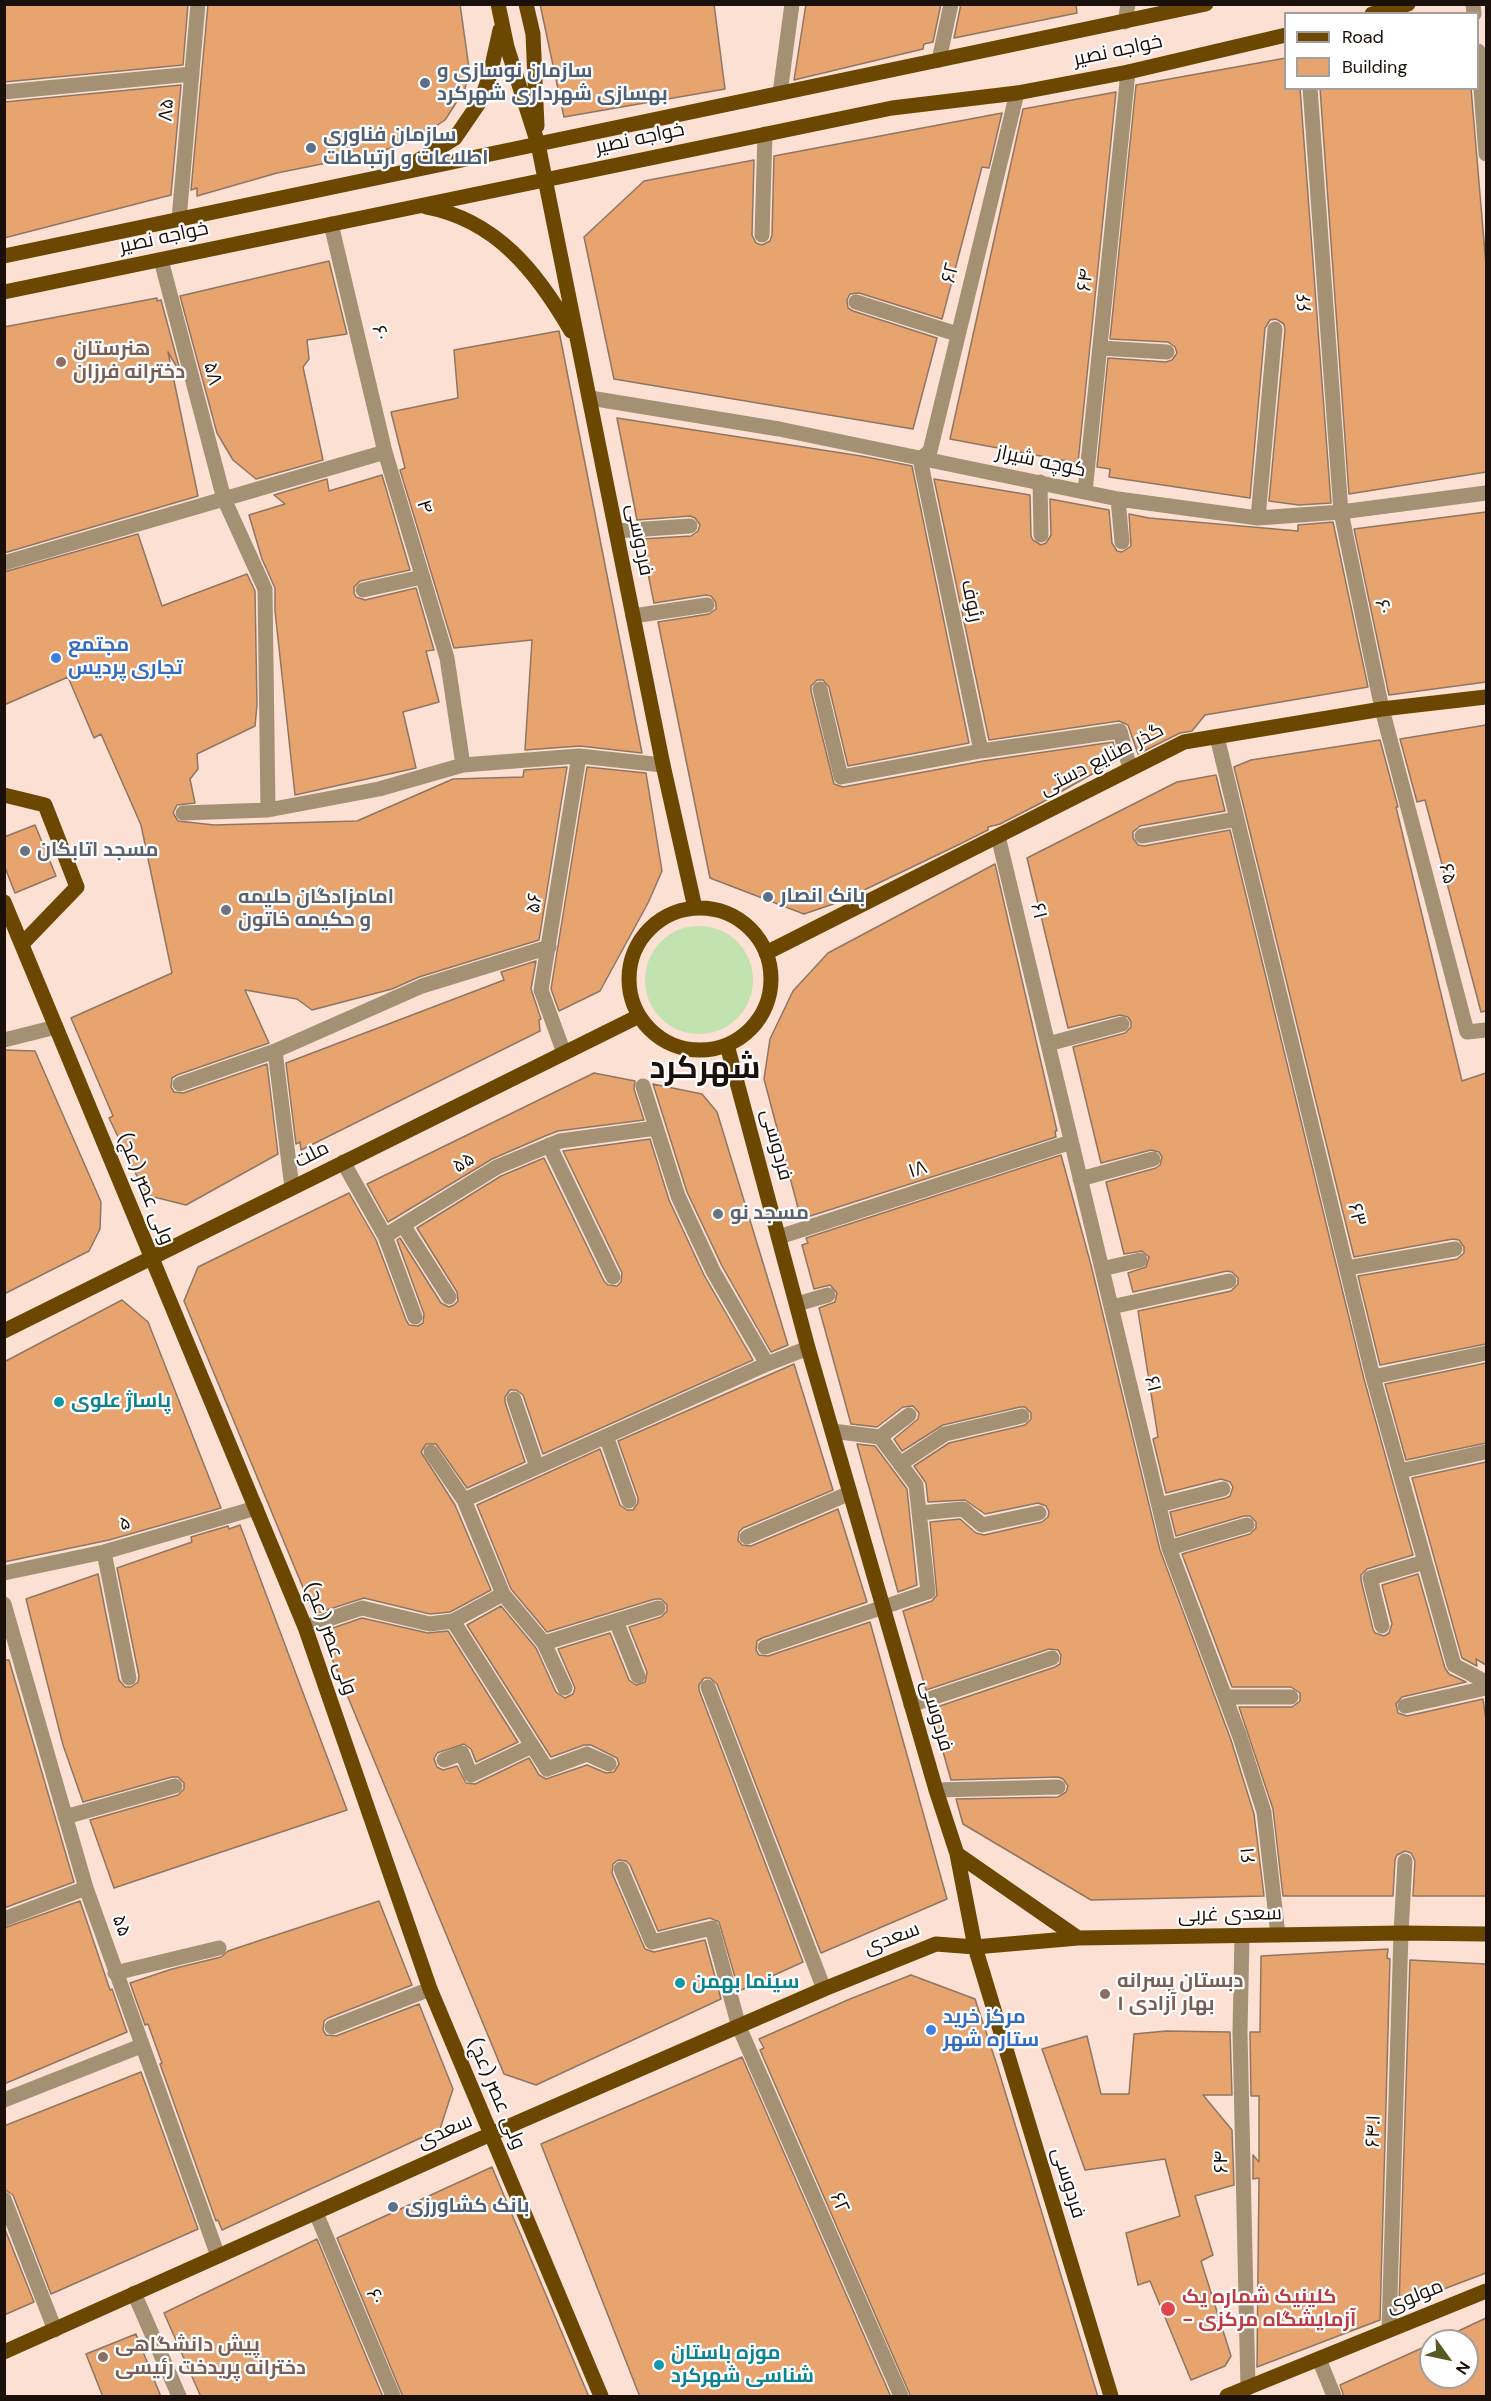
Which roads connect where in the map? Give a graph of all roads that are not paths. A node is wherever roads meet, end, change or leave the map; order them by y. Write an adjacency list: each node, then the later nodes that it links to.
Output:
1 (198, 4): 16 (street, ۸۵)
2 (498, 4): 11 (main road)
3 (526, 4): 22 (main road)
4 (792, 4): 19 (street)
5 (951, 4): 13 (street)
6 (1128, 4): 10 (street)
7 (1206, 4): 10 (main road, خواجه نصیر)
8 (1408, 4): 9 (main road)
9 (1379, 12)
10 (1125, 22): 13 (main road, خواجه نصیر)
11 (502, 24): 22 (main road); 24 (main road)
12 (1284, 34): 15 (main road, خواجه نصیر)
13 (939, 60): 19 (main road, خواجه نصیر)
14 (1479, 64): 23 (street)
15 (1128, 72): 20 (main road, خواجه نصیر); 37 (street, ۶۴)
16 (192, 74): 18 (street); 27 (street, ۸۵)
17 (1310, 90): 47 (street, ۶۶)
18 (4, 92)
19 (780, 93): 22 (main road, خواجه نصیر)
20 (1017, 93): 21 (main road, خواجه نصیر); 35 (street, ۶۲)
21 (765, 134): 25 (main road, خواجه نصیر); 29 (street)
22 (538, 144): 24 (main road, خواجه نصیر); 25 (main road, فردوسی)
23 (1486, 154)
24 (398, 173): 27 (main road, خواجه نصیر)
25 (545, 180): 26 (main road, خواجه نصیر); 36 (main road, فردوسی)
26 (420, 206): 28 (main road, خواجه نصیر); 36 (main road)
27 (179, 219): 30 (main road, خواجه نصیر)
28 (332, 224): 31 (main road, خواجه نصیر); 40 (street, ۶۰)
29 (762, 235)
30 (4, 256)
31 (160, 260): 32 (main road, خواجه نصیر); 45 (street, ۵۸)
32 (4, 292)
33 (856, 302): 35 (street)
34 (1275, 328): 48 (street)
35 (957, 334): 41 (street, ۶۲)
36 (577, 341): 39 (main road, فردوسی)
37 (1100, 348): 38 (street); 43 (street, ۶۴)
38 (1167, 352)
39 (590, 398): 41 (street, کوچه شیراز); 50 (main road, فردوسی)
40 (385, 452): 45 (street); 54 (street, ۴)
41 (920, 459): 42 (street, کوچه شیراز); 62 (street, رئوف)
42 (1040, 482): 43 (street, کوچه شیراز); 51 (street)
43 (1085, 492): 46 (street, کوچه شیراز)
44 (1486, 493): 47 (street, کوچه شیراز)
45 (224, 499): 53 (street); 68 (street, ۵۸)
46 (1118, 499): 48 (street, کوچه شیراز); 52 (street)
47 (1341, 512): 48 (street, کوچه شیراز); 60 (street, ۶۰)
48 (1258, 518)
49 (690, 526): 50 (street)
50 (616, 531): 57 (main road, فردوسی)
51 (1041, 535)
52 (1122, 542)
53 (4, 563)
54 (422, 577): 55 (street); 64 (street, ۴)
55 (363, 590)
56 (707, 605): 57 (street)
57 (633, 616): 65 (main road, فردوسی)
58 (820, 689): 62 (street)
59 (1486, 697): 60 (main road, گذر صنایع دستی)
60 (1382, 709): 61 (main road, گذر صنایع دستی); 81 (street, ۶۵)
61 (1216, 737): 66 (main road, گذر صنایع دستی); 70 (street, ۶۳)
62 (981, 751): 66 (street)
63 (579, 756): 64 (street); 65 (street); 76 (street, ۵۶)
64 (463, 765): 68 (street)
65 (663, 765): 74 (main road, فردوسی)
66 (1130, 769): 71 (main road, گذر صنایع دستی)
67 (4, 795): 75 (main road)
68 (268, 810): 69 (street)
69 (183, 813)
70 (1237, 819): 72 (street); 102 (street, ۶۳)
71 (998, 836): 77 (main road, گذر صنایع دستی); 83 (street, ۶۱)
72 (1142, 836)
73 (4, 902): 75 (main road, ولی عصر (عج))
74 (695, 908): 77 (main road); 78 (main road)
75 (22, 944): 80 (main road, ولی عصر (عج))
76 (549, 947): 85 (street); 86 (street, ۵۶)
77 (766, 953): 84 (main road)
78 (639, 1016): 84 (main road); 86 (main road, ملت)
79 (1122, 1024): 83 (street)
80 (56, 1027): 82 (street); 100 (main road, ولی عصر (عج))
81 (1486, 1030)
82 (4, 1040)
83 (1048, 1044): 90 (street, ۶۱)
84 (728, 1045): 98 (main road, فردوسی)
85 (275, 1051): 87 (street); 95 (street)
86 (564, 1053): 93 (main road, ملت)
87 (180, 1084)
88 (643, 1086): 89 (street)
89 (656, 1128): 91 (street, ۵۵); 114 (street)
90 (1071, 1142): 94 (street, ۶۱); 98 (street, ۱۸)
91 (549, 1145): 96 (street, ۵۵); 104 (street)
92 (1153, 1159): 94 (street)
93 (343, 1162): 95 (main road, ملت); 97 (street)
94 (1080, 1179): 103 (street, ۶۱)
95 (292, 1188): 100 (main road, ملت)
96 (403, 1225): 97 (street, ۵۵); 107 (street)
97 (385, 1236): 110 (street)
98 (778, 1237): 108 (main road, فردوسی)
99 (1455, 1249): 102 (street)
100 (151, 1258): 111 (main road, ملت); 132 (main road, ولی عصر (عج))
101 (1140, 1260): 103 (street)
102 (1347, 1268): 115 (street, ۶۳)
103 (1102, 1269): 109 (street, ۶۱)
104 (613, 1277)
105 (1229, 1281): 109 (street)
106 (828, 1295): 108 (street)
107 (449, 1297)
108 (797, 1304): 112 (main road, فردوسی)
109 (1112, 1307): 131 (street, ۶۱)
110 (414, 1317)
111 (4, 1331)
112 (808, 1348): 114 (street); 119 (main road, فردوسی)
113 (1486, 1353): 115 (street)
114 (767, 1364): 120 (street)
115 (1373, 1377): 126 (street, ۶۳)
116 (514, 1399): 125 (street)
117 (909, 1415): 121 (street)
118 (1022, 1416): 124 (street)
119 (832, 1431): 121 (street); 128 (main road, فردوسی)
120 (606, 1436): 125 (street); 130 (street)
121 (880, 1437): 124 (street)
122 (431, 1452): 129 (street)
123 (1485, 1452): 126 (street)
124 (900, 1464): 133 (street)
125 (537, 1467): 129 (street)
126 (1400, 1471): 139 (street, ۶۳)
127 (1223, 1490): 131 (street)
128 (850, 1493): 136 (street); 143 (main road, فردوسی)
129 (464, 1500): 141 (street)
130 (629, 1501)
131 (1159, 1505): 137 (street, ۶۱)
132 (256, 1508): 138 (street, ۵); 148 (main road, ولی عصر (عج))
133 (919, 1513): 134 (street); 143 (street)
134 (1039, 1513)
135 (1247, 1525): 137 (street)
136 (747, 1537)
137 (1169, 1548): 158 (street, ۶۱)
138 (104, 1552): 140 (street, ۵); 153 (street)
139 (1425, 1562): 147 (street); 154 (street, ۶۳)
140 (4, 1573)
141 (503, 1594): 145 (street); 149 (street)
142 (4, 1604): 168 (street, ۵۵)
143 (883, 1606): 150 (street); 160 (main road, فردوسی)
144 (658, 1608): 146 (street)
145 (453, 1621): 148 (street); 162 (street)
146 (616, 1621): 149 (street); 152 (street)
147 (1382, 1626)
148 (305, 1627): 182 (main road, ولی عصر (عج))
149 (544, 1643): 156 (street)
150 (765, 1647)
151 (1052, 1658): 160 (street)
152 (638, 1676)
153 (129, 1678)
154 (1486, 1682)
155 (708, 1687): 183 (street)
156 (565, 1688)
157 (1486, 1689): 161 (street)
158 (1225, 1697): 159 (street); 176 (street, ۶۱)
159 (1291, 1697)
160 (911, 1705): 167 (main road, فردوسی)
161 (1405, 1706)
162 (532, 1746): 163 (street); 164 (street)
163 (444, 1760)
164 (609, 1764)
165 (175, 1786): 168 (street)
166 (1058, 1786): 167 (street)
167 (936, 1790): 169 (main road, فردوسی)
168 (65, 1817): 172 (street, ۵۵)
169 (957, 1854): 178 (main road); 179 (main road, فردوسی)
170 (1405, 1861): 174 (street, ۶۴.۱)
171 (621, 1869): 185 (street, ۶۲)
172 (86, 1888): 173 (street); 181 (street, ۵۵)
173 (4, 1919)
174 (1401, 1933): 175 (main road, سعدی غربی); 176 (main road, سعدی غربی); 195 (street, ۶۴.۱)
175 (1486, 1934)
176 (1278, 1935): 177 (main road, سعدی غربی)
177 (1242, 1936): 178 (main road, سعدی غربی); 198 (street, ۶۴)
178 (1078, 1938): 179 (main road, سعدی غربی)
179 (975, 1947): 183 (main road, سعدی); 203 (main road, فردوسی)
180 (219, 1948): 181 (street)
181 (116, 1973): 186 (street, ۵۵)
182 (430, 1989): 184 (street); 188 (main road, ولی عصر (عج))
183 (825, 1989): 185 (main road, سعدی)
184 (332, 2027)
185 (739, 2027): 188 (main road, سعدی); 202 (street, ۶۲)
186 (141, 2046): 187 (street); 191 (street, ۵۵)
187 (4, 2100)
188 (491, 2134): 190 (main road, سعدی); 201 (main road, ولی عصر (عج))
189 (4, 2199): 194 (street)
190 (316, 2213): 191 (main road, سعدی); 200 (street, ۶۰)
191 (218, 2256): 193 (main road, سعدی)
192 (1486, 2291): 195 (main road, مولوی)
193 (134, 2293): 194 (main road, سعدی); 199 (street)
194 (55, 2330): 196 (main road, سعدی)
195 (1389, 2331): 197 (main road, مولوی)
196 (4, 2352)
197 (1319, 2359): 198 (main road, مولوی); 205 (street)
198 (1248, 2388): 204 (main road, مولوی)
199 (179, 2397)
200 (393, 2397)
201 (601, 2397)
202 (901, 2397)
203 (1111, 2397)
204 (1227, 2397)
205 (1334, 2397)

